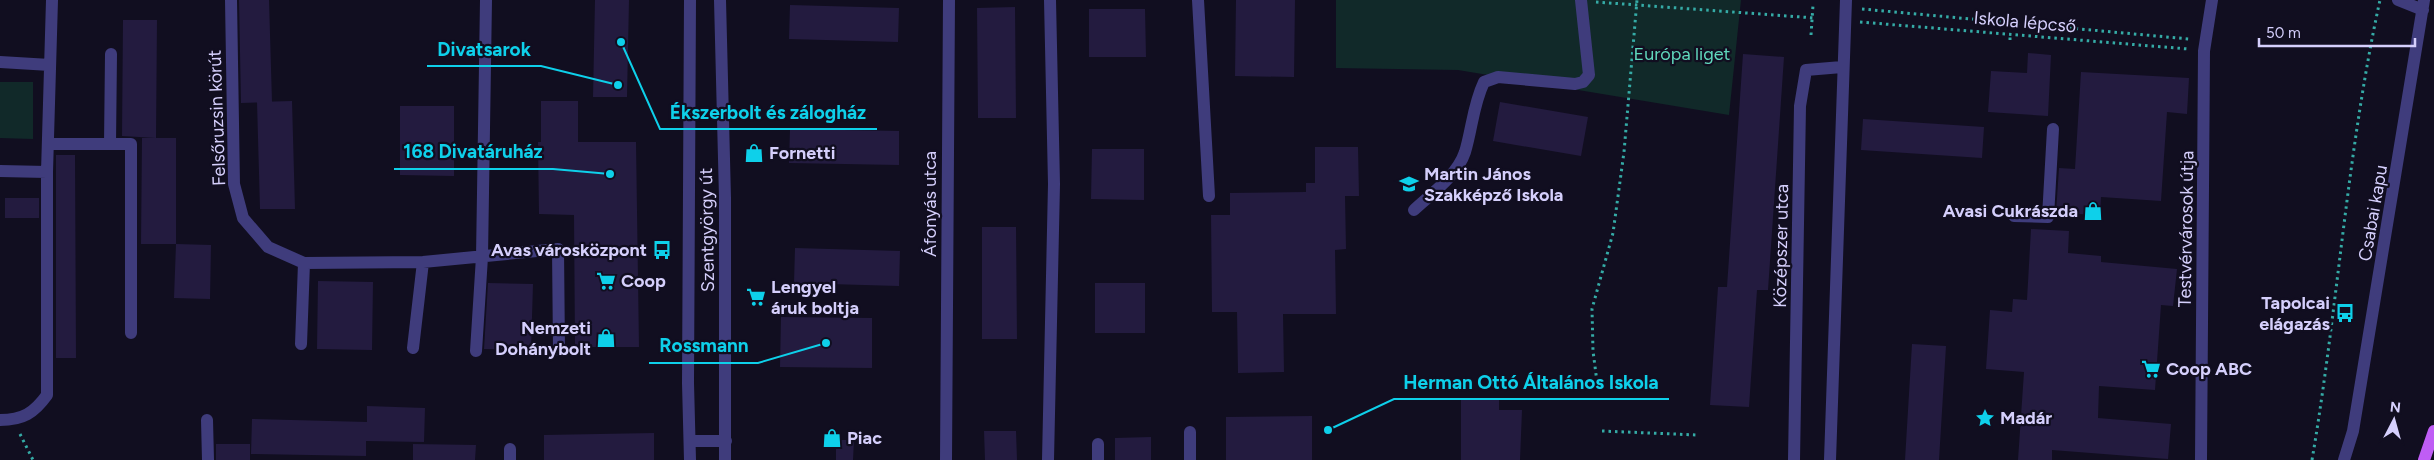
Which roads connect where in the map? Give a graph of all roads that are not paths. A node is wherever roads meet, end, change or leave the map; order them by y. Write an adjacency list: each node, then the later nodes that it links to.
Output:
1 (52, 0): 16 (street)
2 (232, 0): 28 (street, Felsőruzsin körút)
3 (486, 0): 26 (street)
4 (690, 0): 38 (street, Szentgyörgy út)
5 (720, 0): 39 (street, Szentgyörgy út)
6 (949, 0): 44 (street, Áfonyás utca)
7 (1050, 0): 45 (street)
8 (1198, 0): 23 (street)
9 (1581, 0): 24 (street)
10 (2212, 0): 50 (street, Testvérvárosok útja)
11 (2398, 0): 13 (street)
12 (1845, 4): 17 (street)
13 (2424, 5): 51 (street, Csabai kapu)
14 (111, 54): 20 (street)
15 (0, 62): 16 (street)
16 (50, 65): 19 (street)
17 (1842, 67): 48 (street, Középszer utca); 49 (street)
18 (2053, 130): 25 (street)
19 (48, 144): 20 (street); 22 (street)
20 (110, 144): 29 (street)
21 (0, 171): 22 (street)
22 (47, 172): 34 (street)
23 (1209, 196)
24 (1414, 210)
25 (2014, 216)
26 (482, 257): 27 (street, Felsőruzsin körút); 32 (street, Felsőruzsin körút); 33 (street)
27 (423, 262): 28 (street, Felsőruzsin körút); 31 (street)
28 (304, 263): 30 (street)
29 (131, 333)
30 (301, 344)
31 (413, 348)
32 (559, 350)
33 (476, 351)
34 (6, 420)
35 (207, 420): 41 (street)
36 (2434, 431): 52 (main road)
37 (1190, 432): 47 (street)
38 (690, 441): 39 (street); 42 (street, Szentgyörgy út)
39 (726, 441): 43 (street, Szentgyörgy út)
40 (1098, 444): 46 (street)
41 (208, 460)
42 (690, 460)
43 (725, 460)
44 (946, 460)
45 (1048, 460)
46 (1098, 460)
47 (1190, 460)
48 (1794, 460)
49 (1830, 460)
50 (2201, 460)
51 (2344, 460)
52 (2424, 460)

